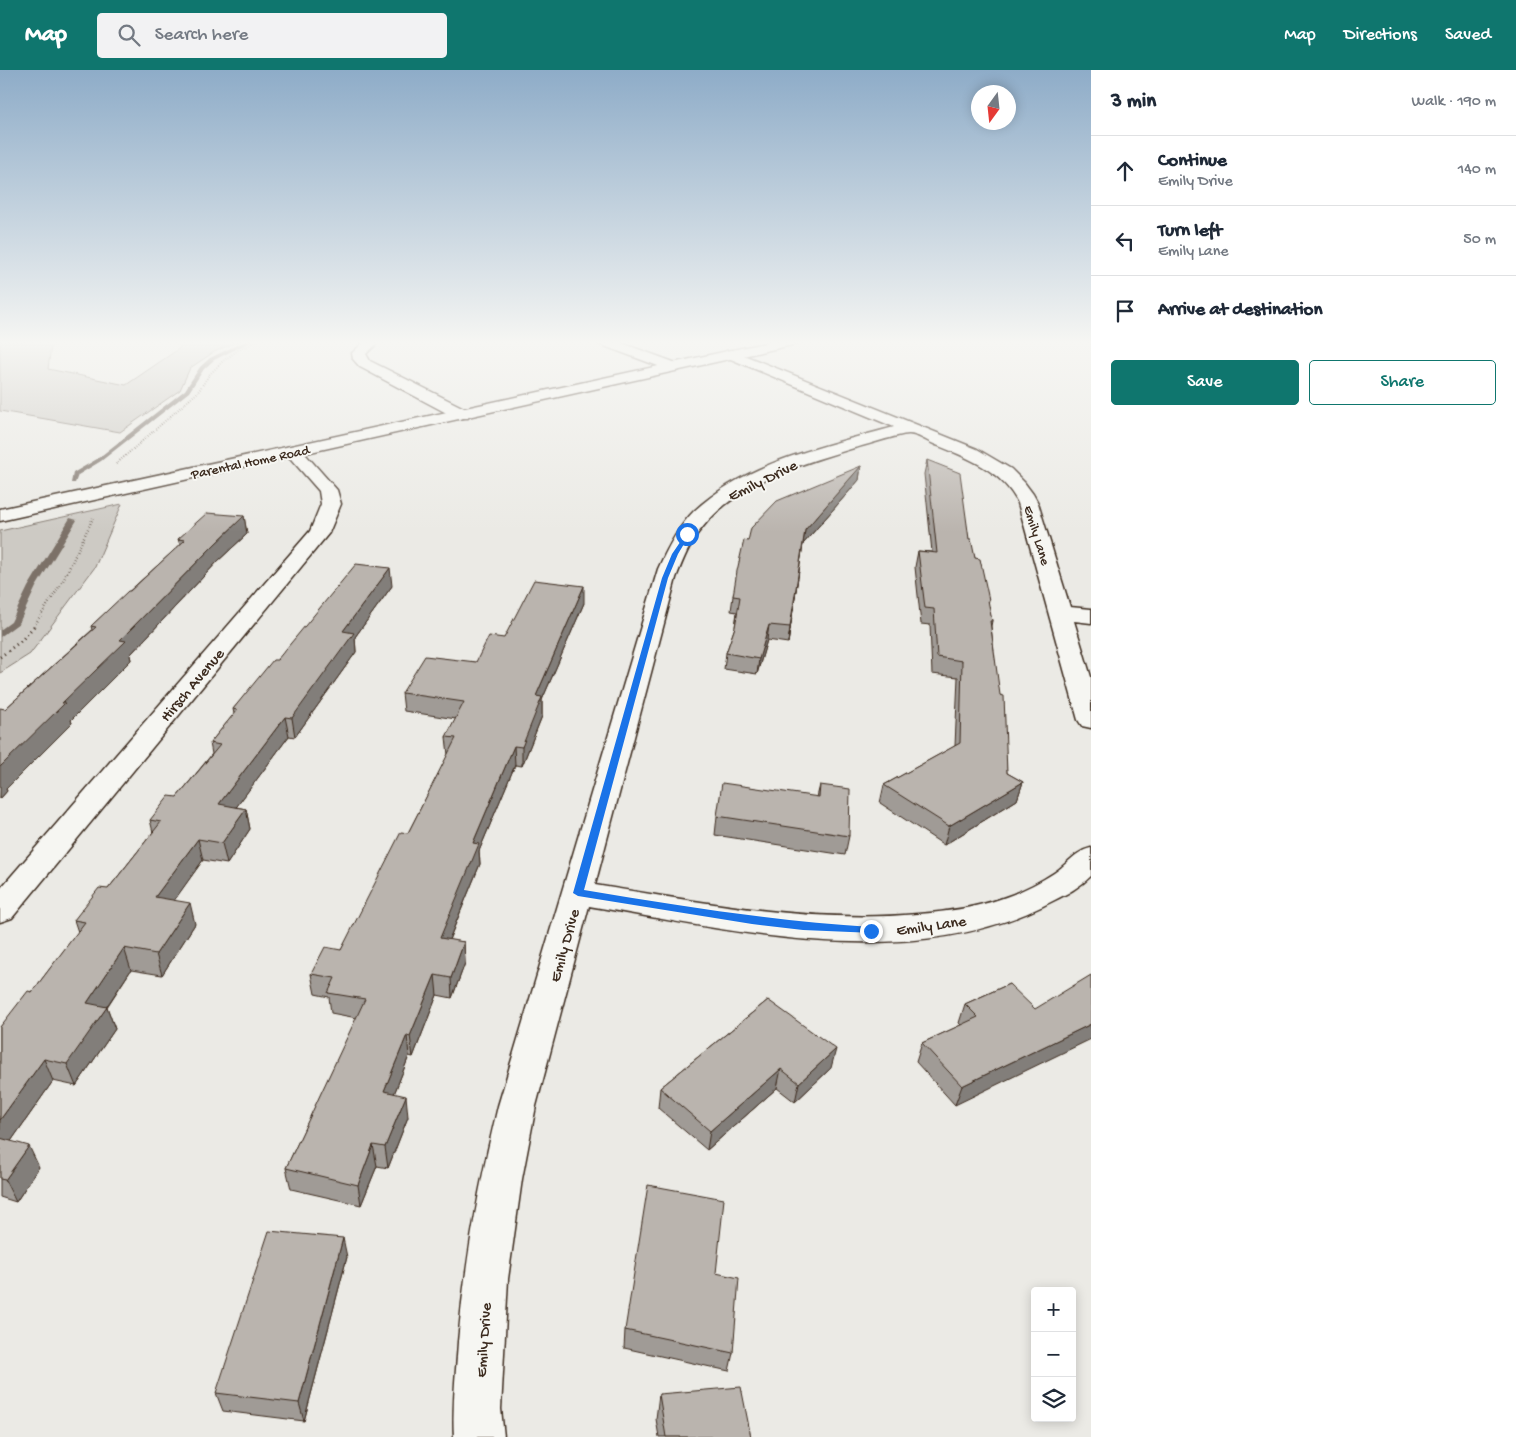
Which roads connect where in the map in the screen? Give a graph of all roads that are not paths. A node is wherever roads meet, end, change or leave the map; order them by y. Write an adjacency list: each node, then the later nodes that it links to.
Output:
1 (444, 405): 4 (street)
2 (504, 405): 4 (street, Parental Home Road)
3 (854, 405): 5 (street, Emily Lane)
4 (462, 414): 6 (street, Parental Home Road)
5 (910, 428): 8 (street, Emily Lane); 12 (street, Emily Drive)
6 (293, 451): 7 (street, Parental Home Road); 13 (street, Hirsch Avenue)
7 (0, 515)
8 (1061, 613): 9 (street); 10 (street, Emily Lane)
9 (1091, 616)
10 (1091, 720)
11 (1091, 858): 12 (street, Emily Lane)
12 (578, 893): 14 (street, Emily Drive)
13 (0, 910)
14 (479, 1437)

